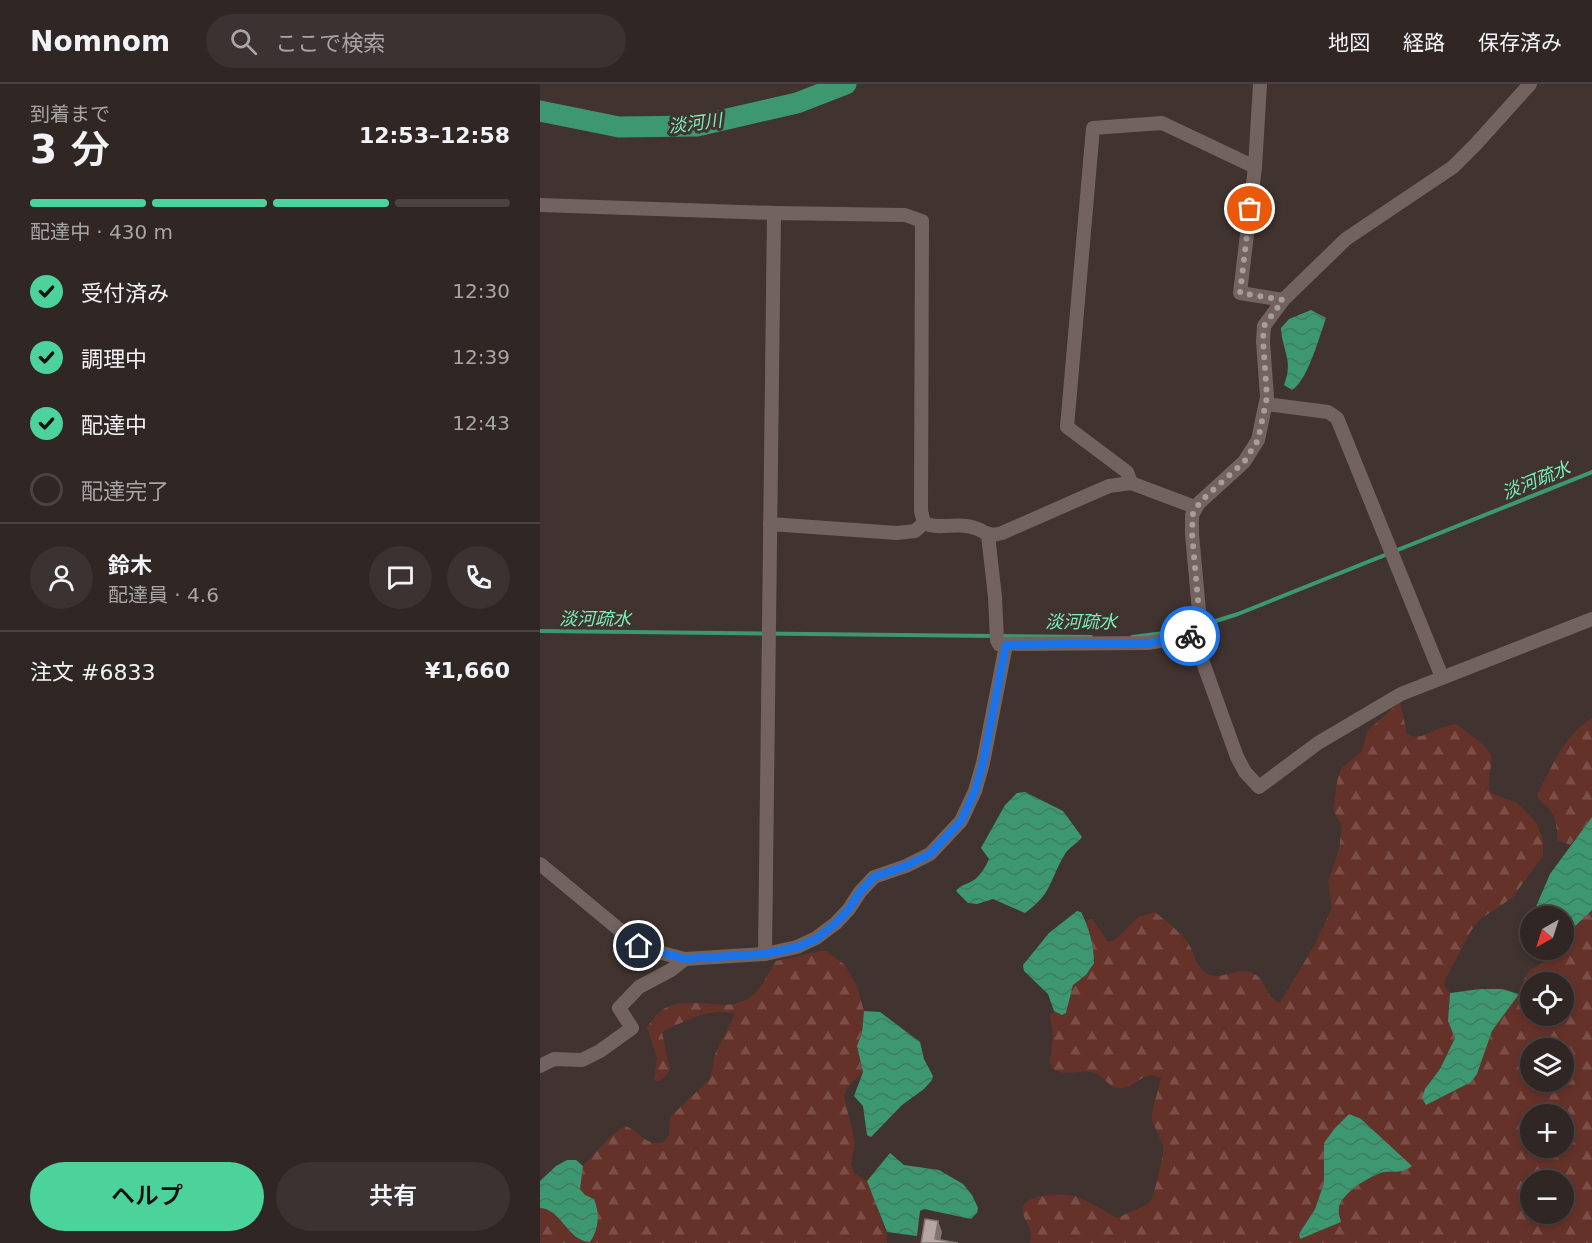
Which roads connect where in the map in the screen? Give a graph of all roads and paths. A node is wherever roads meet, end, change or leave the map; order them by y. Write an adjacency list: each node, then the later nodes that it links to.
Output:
1 (1260, 84): 3 (street)
2 (1530, 84): 6 (street)
3 (1255, 167): 6 (street); 8 (street)
4 (540, 205): 5 (street)
5 (774, 213): 10 (street); 11 (street)
6 (1283, 300): 7 (street)
7 (1266, 404): 9 (street); 16 (street)
8 (1131, 483): 9 (street); 12 (street)
9 (1195, 507): 14 (street)
10 (924, 523): 11 (street); 12 (street)
11 (770, 524): 18 (street)
12 (986, 533): 15 (street)
13 (1592, 620): 16 (street)
14 (1199, 628): 15 (street); 16 (street)
15 (1000, 639): 18 (street)
16 (1442, 677)
17 (540, 864): 19 (street)
18 (765, 954): 19 (street)
19 (685, 959): 20 (street)
20 (540, 1066)

